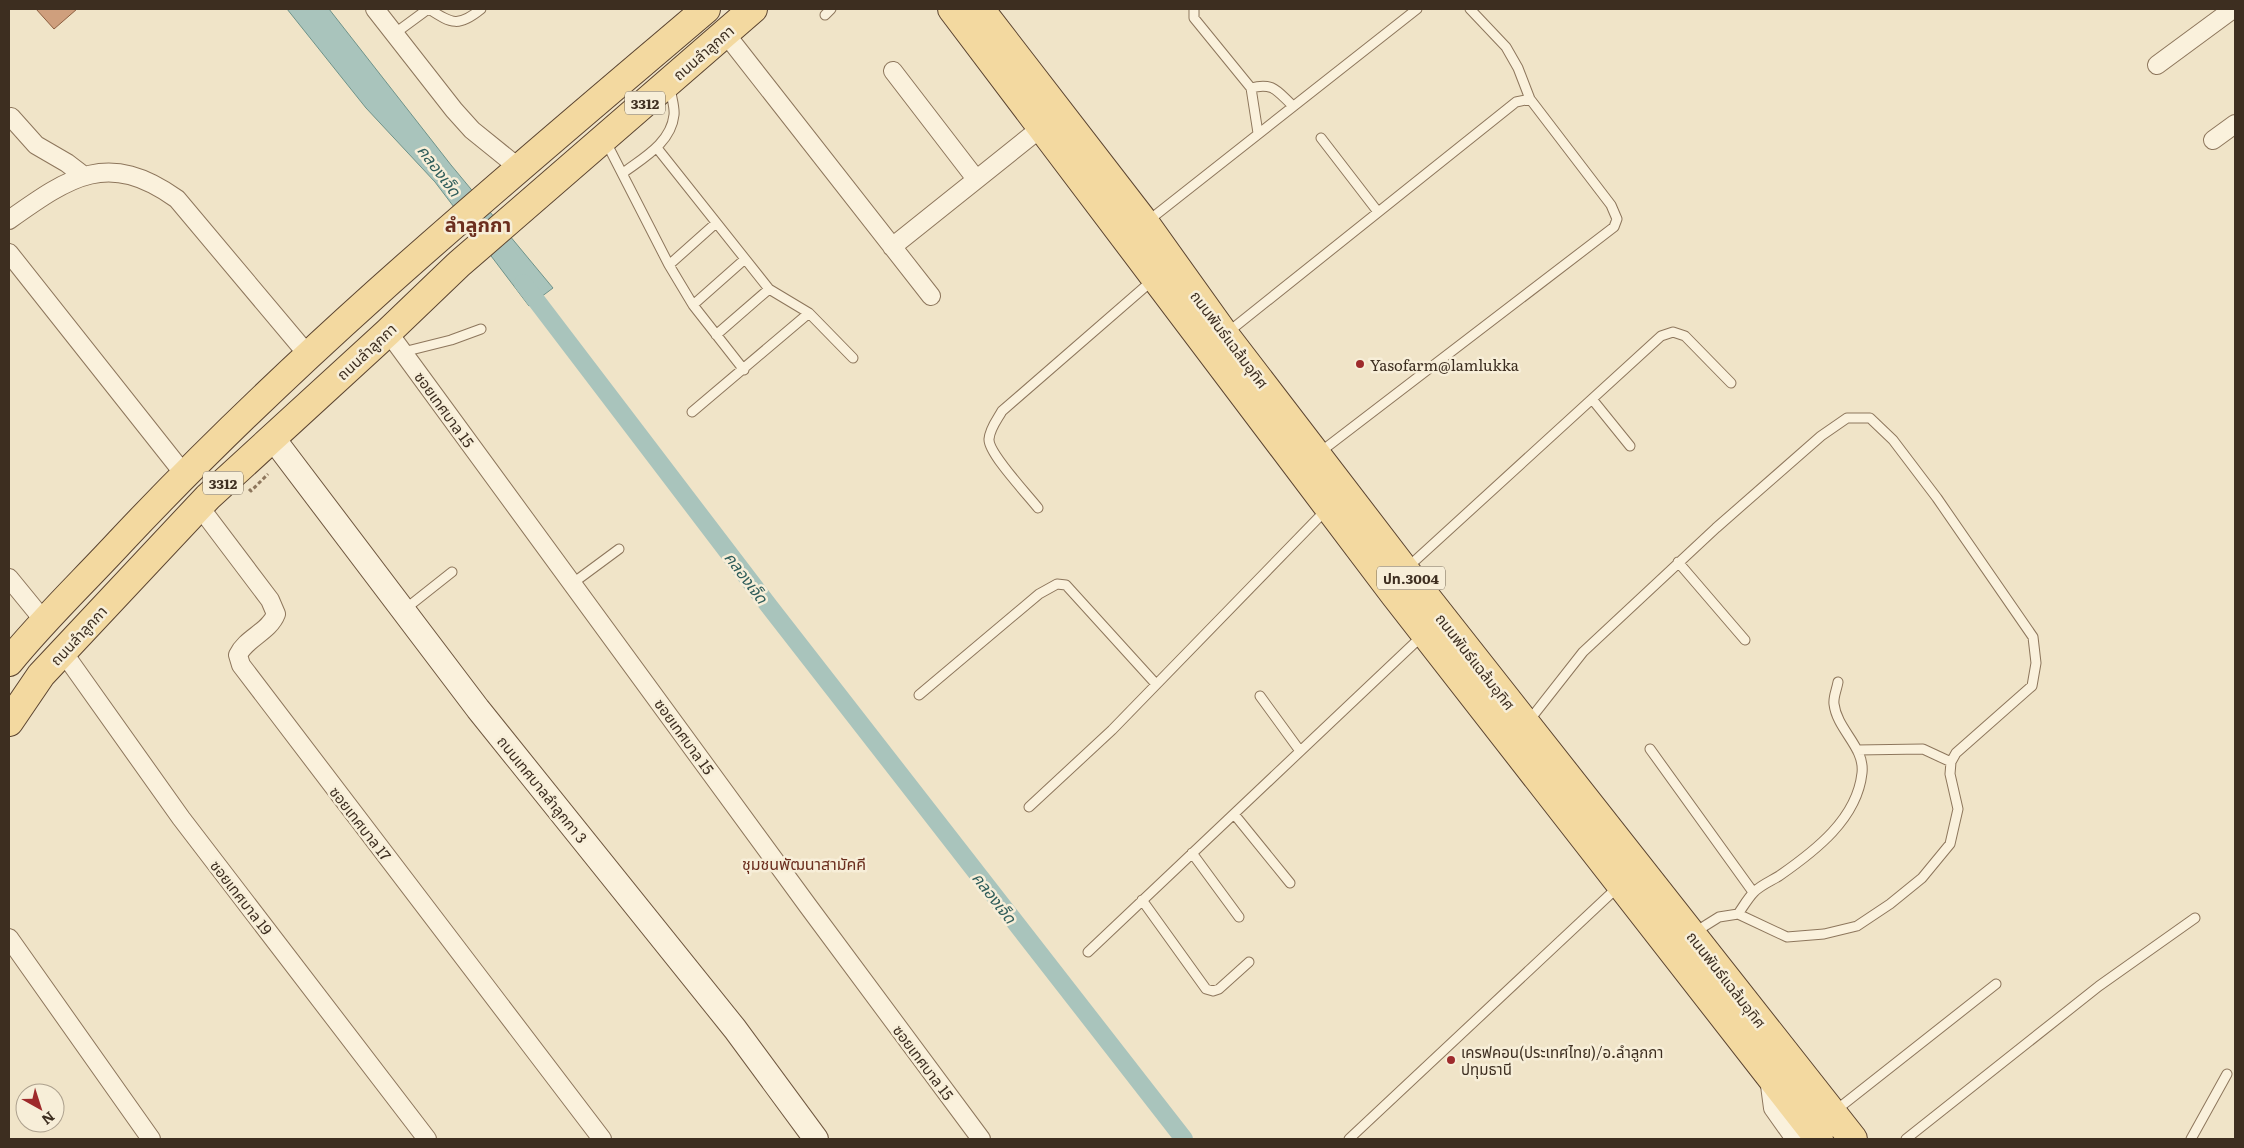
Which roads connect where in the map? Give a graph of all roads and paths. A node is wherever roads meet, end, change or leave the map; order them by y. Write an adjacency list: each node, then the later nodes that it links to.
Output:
1 (375, 9): 13 (street)
2 (429, 9): 3 (lane); 13 (lane)
3 (481, 9)
4 (706, 9): 28 (main road, ถนนลำลูกกา / 3312)
5 (754, 9): 12 (main road, ถนนลำลูกกา / 3312)
6 (952, 9): 22 (main road, ถนนพันธ์แฉล้มอุทิศ / ปท.3004)
7 (980, 9): 35 (main road, ถนนพันธ์แฉล้มอุทิศ / ปท.3004)
8 (1194, 9): 17 (lane)
9 (1417, 9): 19 (lane)
10 (1470, 9): 18 (lane)
11 (2233, 9): 14 (street)
12 (725, 33): 16 (main road, ถนนลำลูกกา / 3312); 36 (street)
13 (394, 34): 28 (street)
14 (2157, 65)
15 (893, 71): 31 (street)
16 (669, 82): 24 (main road, ถนนลำลูกกา / 3312); 27 (lane)
17 (1250, 88): 19 (lane); 23 (lane)
18 (1530, 99): 32 (lane); 57 (lane)
19 (1292, 105): 23 (lane)
20 (11, 117): 30 (street)
21 (2235, 124): 26 (street)
22 (1042, 127): 31 (street); 40 (main road, ถนนพันธ์แฉล้มอุทิศ / ปท.3004)
23 (1258, 133): 35 (lane)
24 (604, 138): 29 (lane); 48 (main road, ถนนลำลูกกา / 3312)
25 (1321, 138): 32 (lane)
26 (2213, 140)
27 (657, 148): 29 (lane); 34 (lane)
28 (516, 170): 49 (main road, ถนนลำลูกกา / 3312)
29 (623, 172): 39 (lane)
30 (84, 176): 33 (street); 49 (street)
31 (976, 179): 36 (street)
32 (1378, 212): 47 (lane)
33 (9, 220)
34 (716, 223): 38 (lane); 39 (lane)
35 (1145, 224): 47 (main road, ถนนพันธ์แฉล้มอุทิศ / ปท.3004)
36 (892, 247): 42 (street)
37 (9, 253): 59 (street)
38 (745, 259): 41 (lane); 43 (lane)
39 (669, 265): 43 (lane)
40 (1156, 277): 62 (main road, ถนนพันธ์แฉล้มอุทิศ / ปท.3004); 63 (lane)
41 (769, 289): 44 (lane); 46 (lane)
42 (931, 296)
43 (693, 305): 46 (lane)
44 (809, 313): 50 (lane); 51 (lane)
45 (481, 329): 48 (lane)
46 (716, 335): 51 (lane)
47 (1225, 335): 57 (main road, ถนนพันธ์แฉล้มอุทิศ / ปท.3004)
48 (396, 342): 55 (main road, ถนนลำลูกกา / 3312); 69 (street, ซอยเทศบาล 15)
49 (308, 355): 59 (main road, ถนนลำลูกกา / 3312)
50 (853, 358)
51 (744, 370): 54 (lane)
52 (1731, 383): 53 (lane)
53 (1592, 399): 56 (lane); 66 (lane)
54 (692, 412)
55 (272, 437): 61 (main road, ถนนลำลูกกา / 3312); 70 (street, ถนนเทศบาลลำลูกกา 3)
56 (1630, 446)
57 (1317, 455): 66 (main road, ถนนพันธ์แฉล้มอุทิศ / ปท.3004)
58 (271, 472): 60 (path)
59 (184, 474): 71 (main road, ถนนลำลูกกา / 3312)
60 (251, 491)
61 (199, 506): 74 (main road, ถนนลำลูกกา / 3312); 106 (street, ซอยเทศบาล 17)
62 (1329, 506): 72 (main road, ถนนพันธ์แฉล้มอุทิศ / ปท.3004); 77 (lane)
63 (1038, 508)
64 (619, 549): 69 (lane)
65 (1678, 562): 73 (lane); 81 (lane); 85 (lane)
66 (1405, 570): 81 (main road, ถนนพันธ์แฉล้มอุทิศ / ปท.3004)
67 (452, 572): 70 (lane)
68 (9, 578): 71 (street)
69 (573, 583): 108 (street, ซอยเทศบาล 15)
70 (404, 610): 107 (street, ถนนเทศบาลลำลูกกา 3)
71 (45, 622): 75 (main road, ถนนลำลูกกา / 3312)
72 (1425, 633): 84 (lane); 90 (main road, ถนนพันธ์แฉล้มอุทิศ / ปท.3004)
73 (1746, 640)
74 (62, 652): 80 (main road, ถนนลำลูกกา / 3312); 105 (street, ซอยเทศบาล 19)
75 (9, 662)
76 (1838, 682): 83 (lane)
77 (1155, 683): 78 (lane); 86 (lane)
78 (919, 695)
79 (1260, 696): 84 (lane)
80 (9, 722)
81 (1526, 724): 96 (main road, ถนนพันธ์แฉล้มอุทิศ / ปท.3004)
82 (1650, 749): 91 (lane)
83 (1858, 750): 85 (lane); 91 (lane)
84 (1300, 751): 87 (lane)
85 (1951, 762): 93 (lane)
86 (1029, 807)
87 (1234, 814): 88 (lane); 89 (lane)
88 (1192, 853): 92 (lane); 94 (lane)
89 (1290, 883)
90 (1620, 884): 102 (main road, ถนนพันธ์แฉล้มอุทิศ / ปท.3004); 109 (lane)
91 (1753, 892): 93 (lane)
92 (1142, 900): 98 (lane); 99 (lane)
93 (1738, 914): 96 (lane)
94 (1239, 916)
95 (2195, 918): 113 (lane)
96 (1691, 934): 103 (main road, ถนนพันธ์แฉล้มอุทิศ / ปท.3004)
97 (9, 938): 104 (street)
98 (1088, 952)
99 (1249, 962)
100 (1996, 984): 103 (lane)
101 (2227, 1074): 114 (lane)
102 (1770, 1076): 110 (street); 111 (main road, ถนนพันธ์แฉล้มอุทิศ / ปท.3004)
103 (1832, 1113): 112 (main road, ถนนพันธ์แฉล้มอุทิศ / ปท.3004)
104 (151, 1139)
105 (427, 1139)
106 (602, 1139)
107 (816, 1139)
108 (982, 1139)
109 (1349, 1139)
110 (1795, 1139)
111 (1820, 1139)
112 (1852, 1139)
113 (1906, 1139)
114 (2191, 1139)

